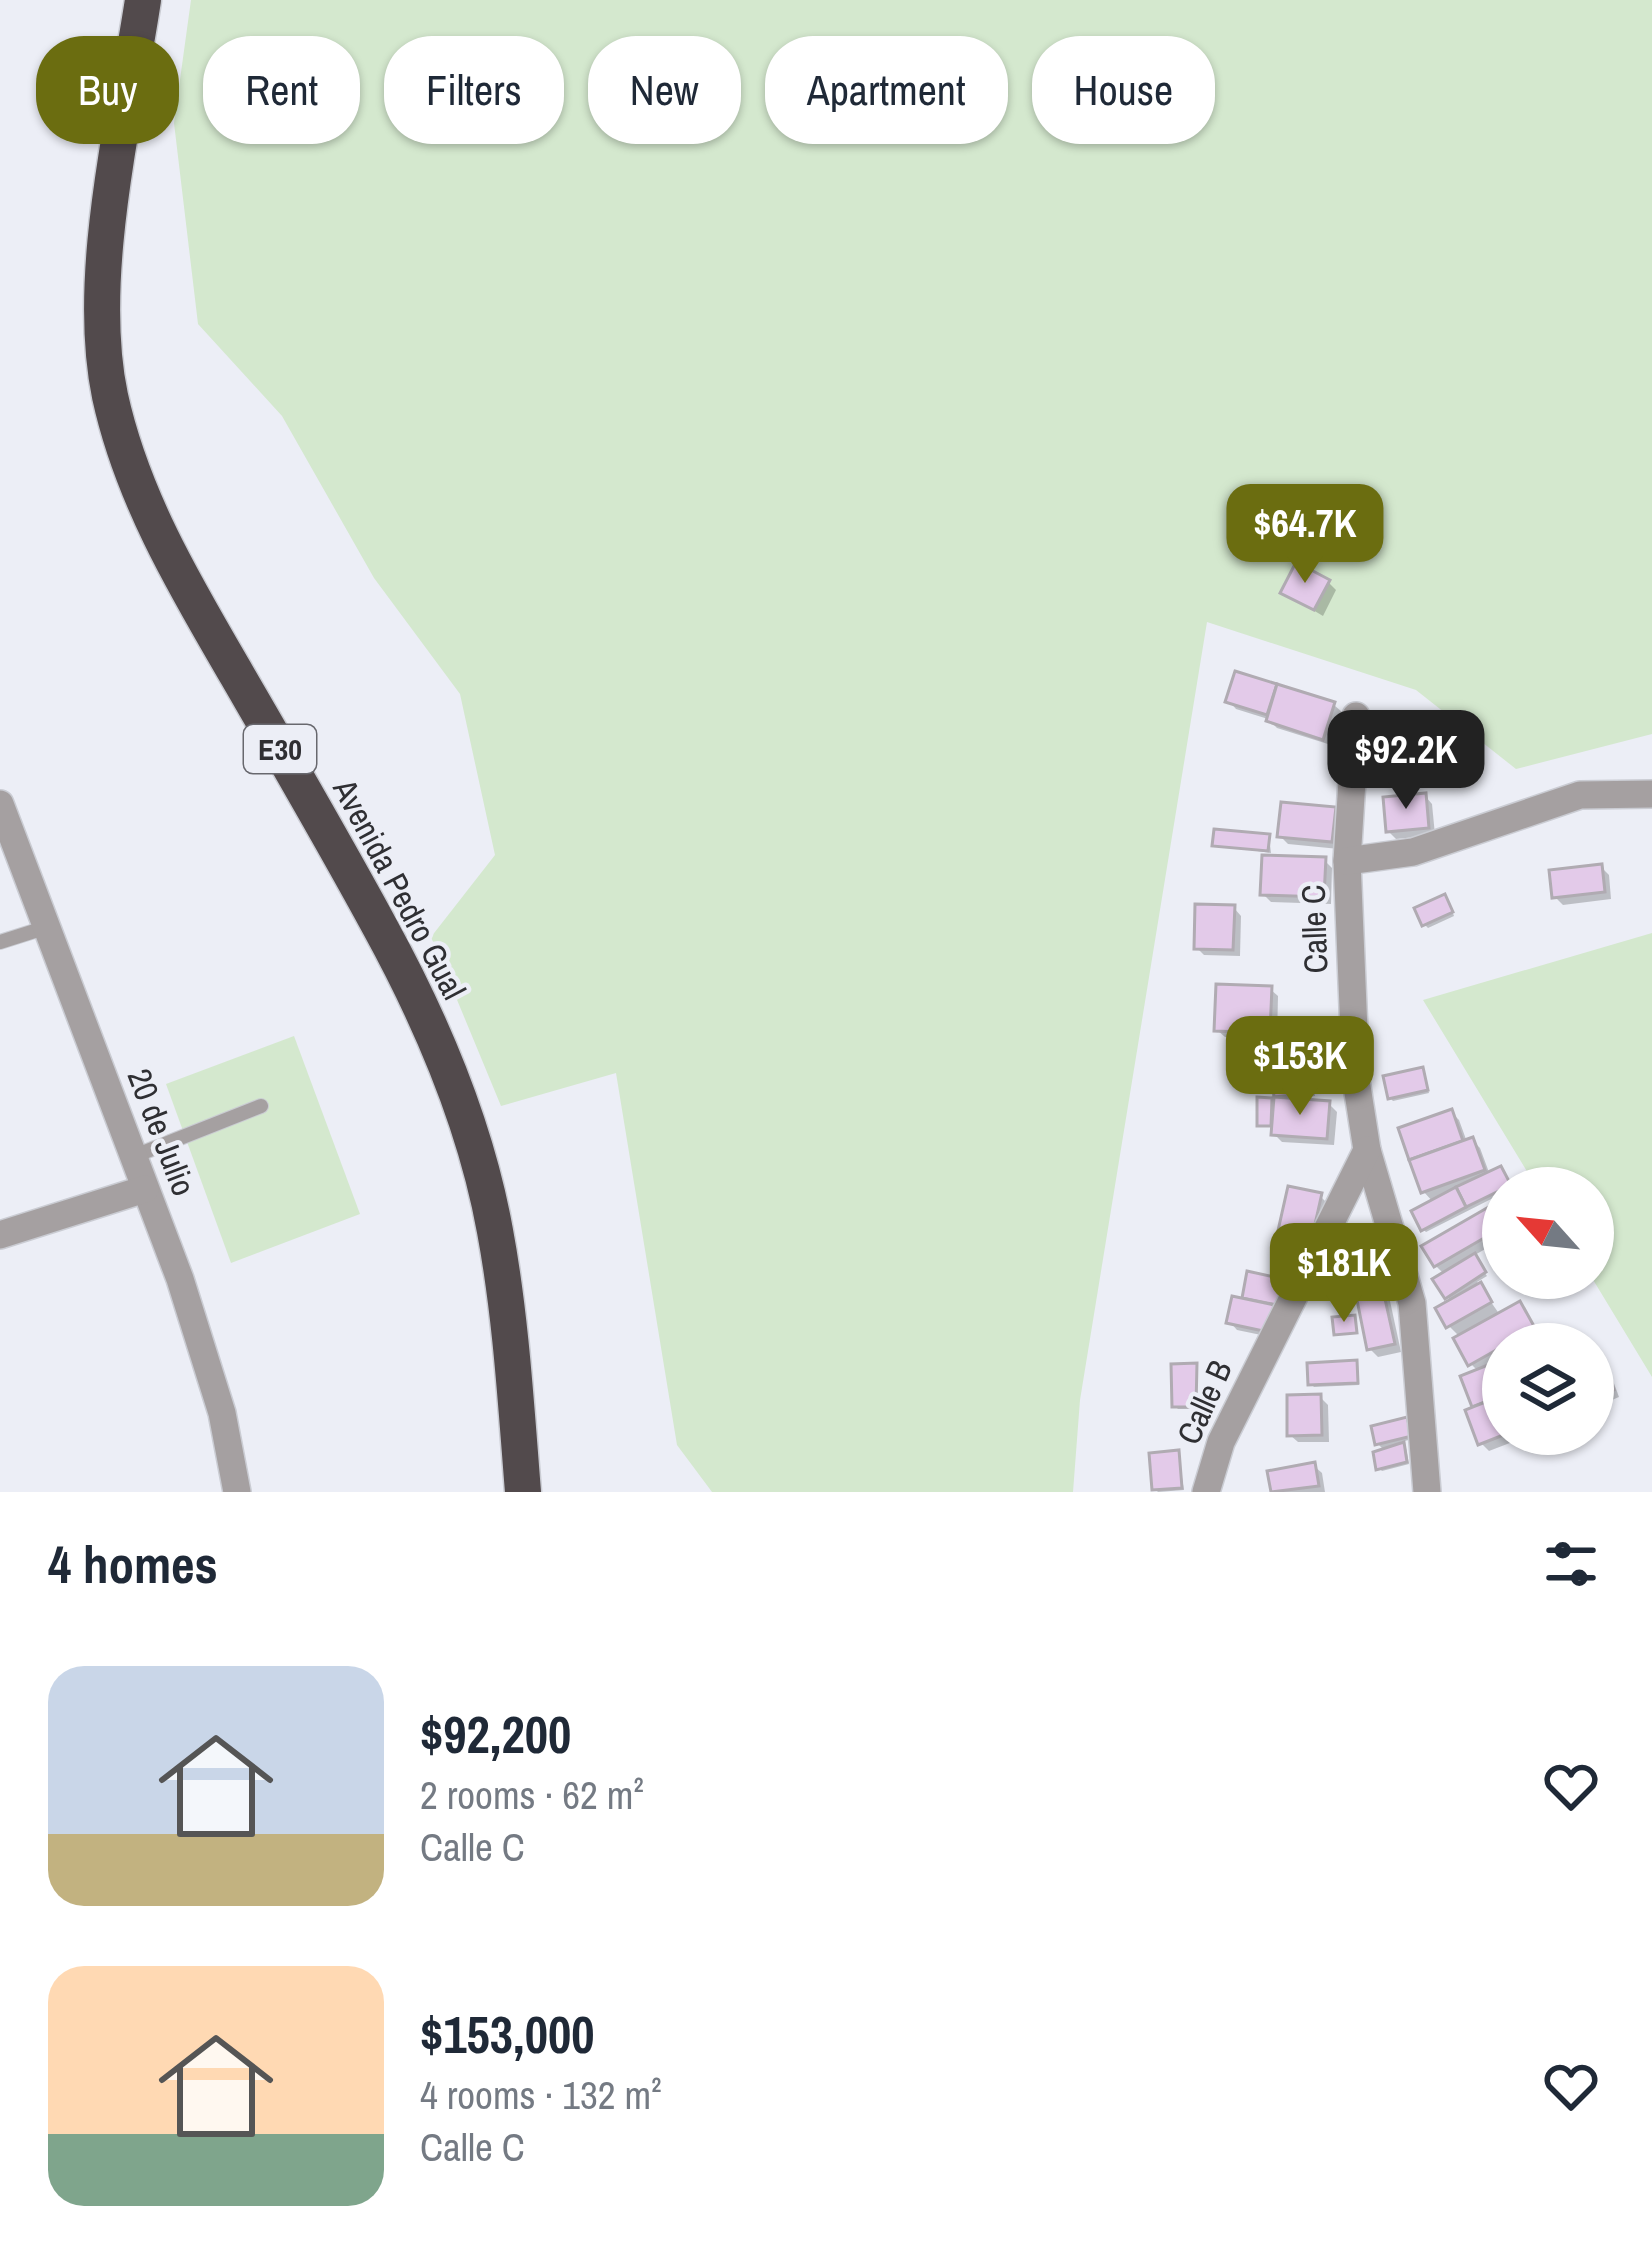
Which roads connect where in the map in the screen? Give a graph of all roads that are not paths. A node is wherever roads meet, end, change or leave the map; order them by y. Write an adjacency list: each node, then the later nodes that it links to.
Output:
1 (143, 0): 14 (highway, Avenida Pedro Gual / E30)
2 (1356, 716): 5 (street, Calle C)
3 (1652, 794): 5 (street)
4 (0, 804): 6 (street, 20 de Julio)
5 (1347, 861): 9 (street, Calle C)
6 (44, 928): 7 (lane); 10 (street, 20 de Julio)
7 (0, 942)
8 (261, 1106): 10 (lane)
9 (1367, 1150): 15 (street, Calle B); 16 (street, Calle C)
10 (132, 1157): 11 (street, 20 de Julio)
11 (145, 1190): 12 (street); 13 (street, 20 de Julio)
12 (0, 1235)
13 (238, 1492)
14 (523, 1492)
15 (1206, 1492)
16 (1427, 1492)

